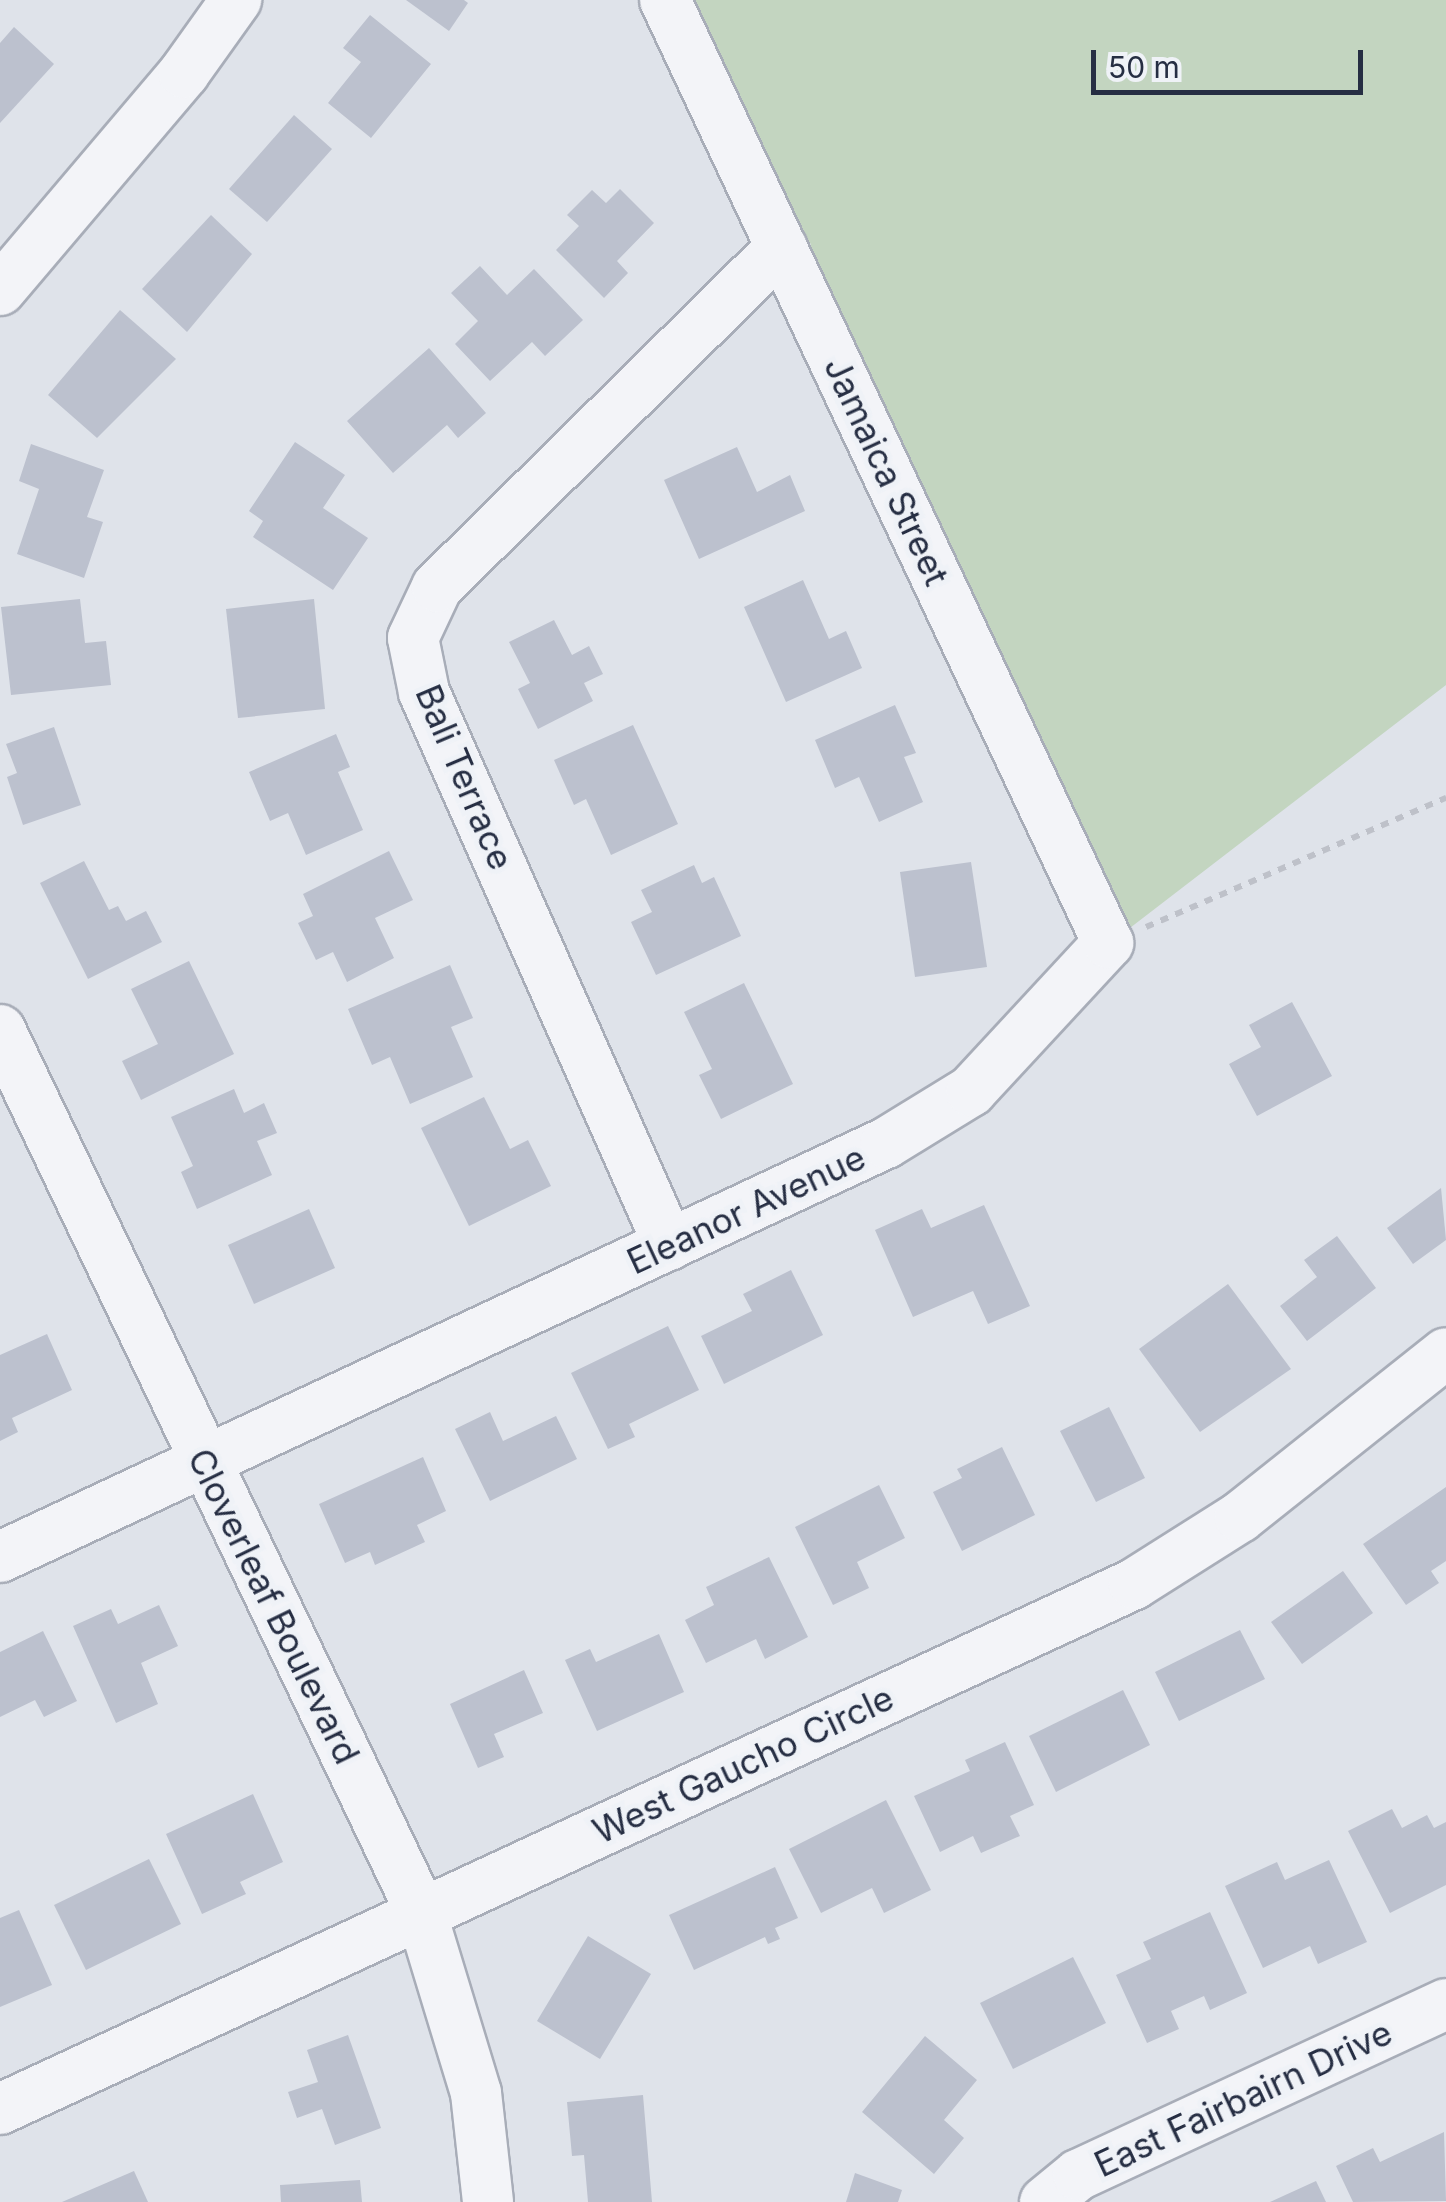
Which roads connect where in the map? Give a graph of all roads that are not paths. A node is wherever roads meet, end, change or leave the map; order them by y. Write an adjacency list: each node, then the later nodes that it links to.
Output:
1 (236, 0): 4 (street)
2 (665, 0): 3 (street, Jamaica Street)
3 (782, 247): 5 (street, Jamaica Street); 7 (street, Bali Terrace)
4 (0, 290)
5 (1108, 943): 7 (street, Eleanor Avenue)
6 (0, 1030): 9 (street, Cloverleaf Boulevard)
7 (669, 1245): 9 (street, Eleanor Avenue)
8 (1446, 1352): 11 (street, West Gaucho Circle)
9 (204, 1462): 10 (street, Eleanor Avenue); 11 (street, Cloverleaf Boulevard)
10 (0, 1557)
11 (421, 1912): 13 (street, West Gaucho Circle); 14 (street, Cloverleaf Boulevard)
12 (1446, 2004): 15 (street, East Fairbairn Drive)
13 (0, 2108)
14 (488, 2202)
15 (1045, 2202)

